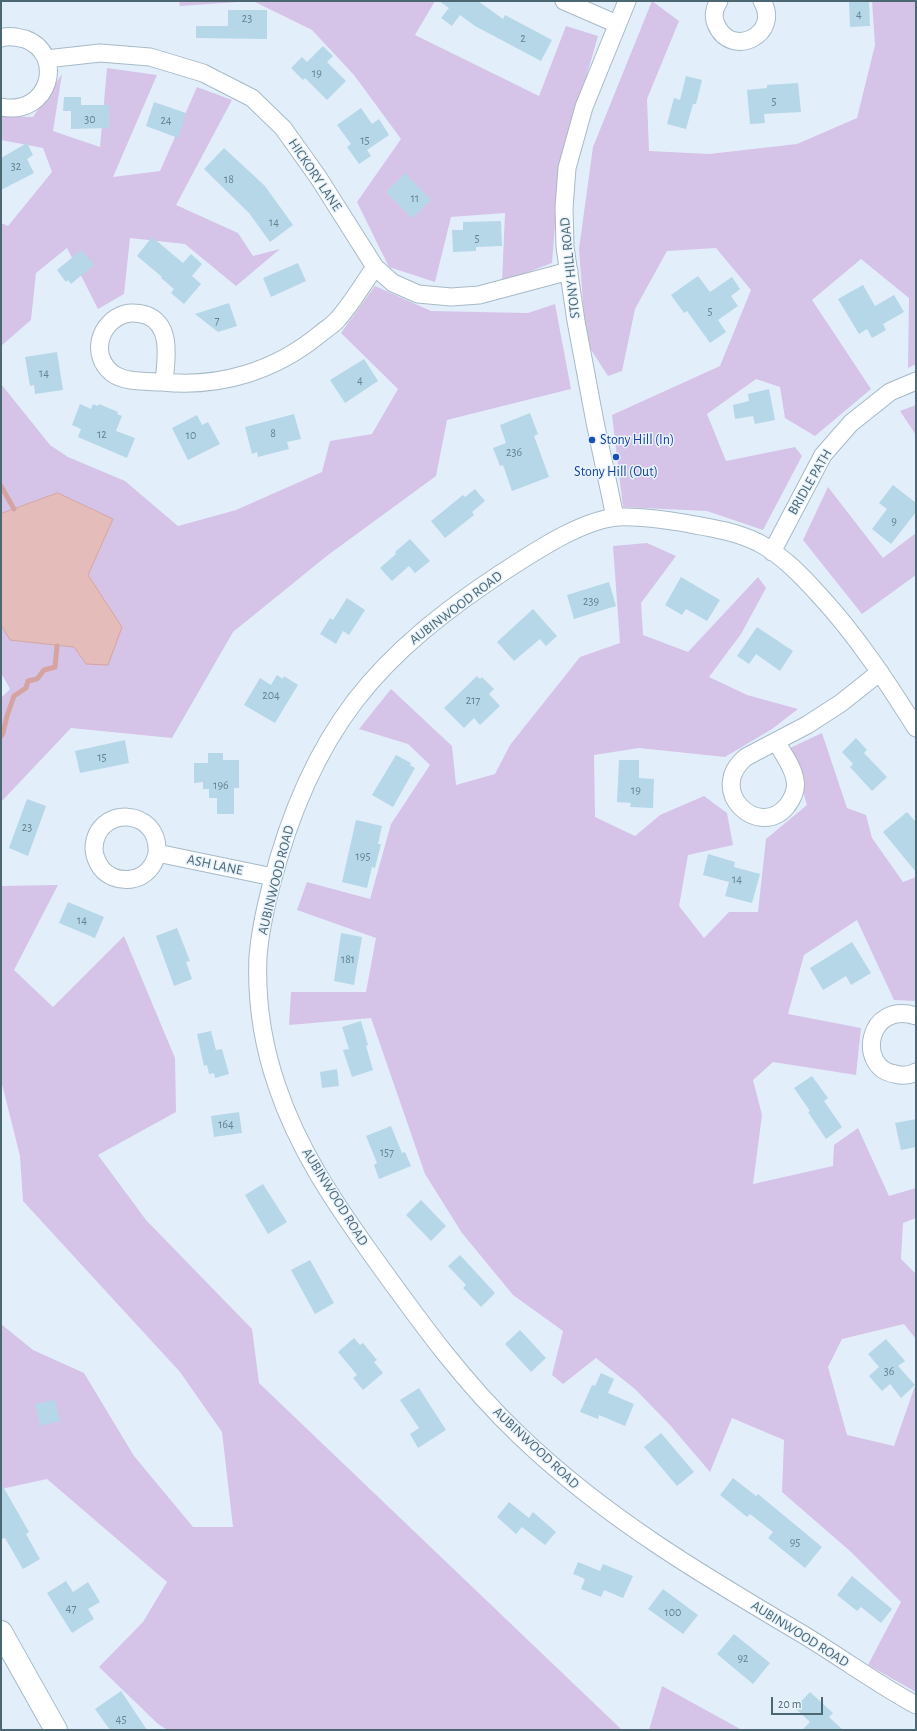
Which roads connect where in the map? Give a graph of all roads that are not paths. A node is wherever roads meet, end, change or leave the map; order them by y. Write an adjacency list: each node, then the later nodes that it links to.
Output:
1 (564, 1): 5 (street)
2 (627, 1): 5 (street, STONY HILL ROAD)
3 (762, 1): 4 (street)
4 (714, 2)
5 (617, 24): 10 (street, STONY HILL ROAD)
6 (1, 38): 7 (street)
7 (46, 59): 8 (street); 9 (street, HICKORY LANE)
8 (1, 107)
9 (375, 267): 10 (street, HICKORY LANE); 12 (street)
10 (569, 271): 13 (street, STONY HILL ROAD)
11 (916, 381): 14 (street, BRIDLE PATH)
12 (164, 382): 12 (street)
13 (615, 517): 14 (street); 19 (street, AUBINWOOD ROAD)
14 (772, 552): 15 (street)
15 (880, 672): 16 (street); 17 (street)
16 (916, 728)
17 (776, 742): 17 (street)
18 (157, 853): 19 (street, ASH LANE)
19 (273, 877): 23 (street, AUBINWOOD ROAD)
20 (916, 1016): 21 (street)
21 (916, 1072)
22 (1, 1632): 24 (main road)
23 (916, 1706)
24 (56, 1730)

